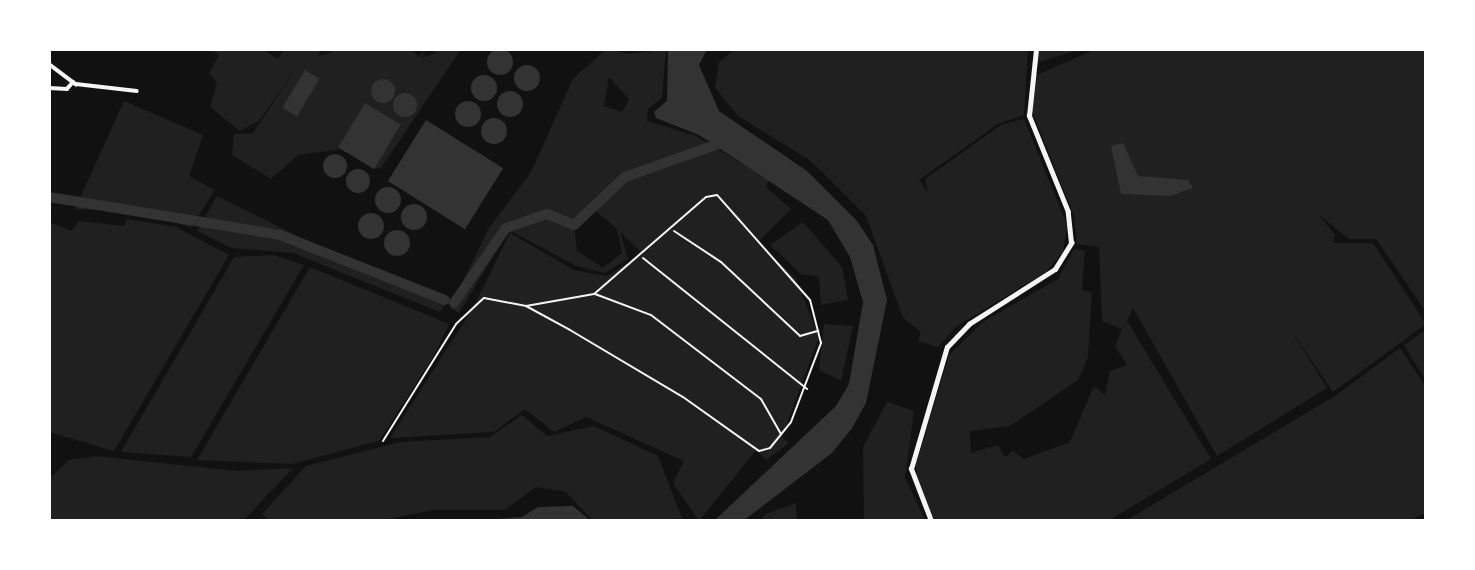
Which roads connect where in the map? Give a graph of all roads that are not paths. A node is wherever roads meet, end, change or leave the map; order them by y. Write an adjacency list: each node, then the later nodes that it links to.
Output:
1 (1036, 49): 14 (street)
2 (49, 64): 3 (street)
3 (73, 82): 4 (street); 5 (street)
4 (49, 88)
5 (137, 91)
6 (673, 230): 7 (lane); 10 (lane); 10 (lane)
7 (642, 257): 8 (lane); 11 (lane)
8 (594, 294): 9 (lane); 12 (lane)
9 (526, 306): 12 (lane); 13 (lane)
10 (820, 330): 11 (lane)
11 (807, 389): 12 (lane)
12 (782, 435)
13 (383, 441)
14 (932, 521)

